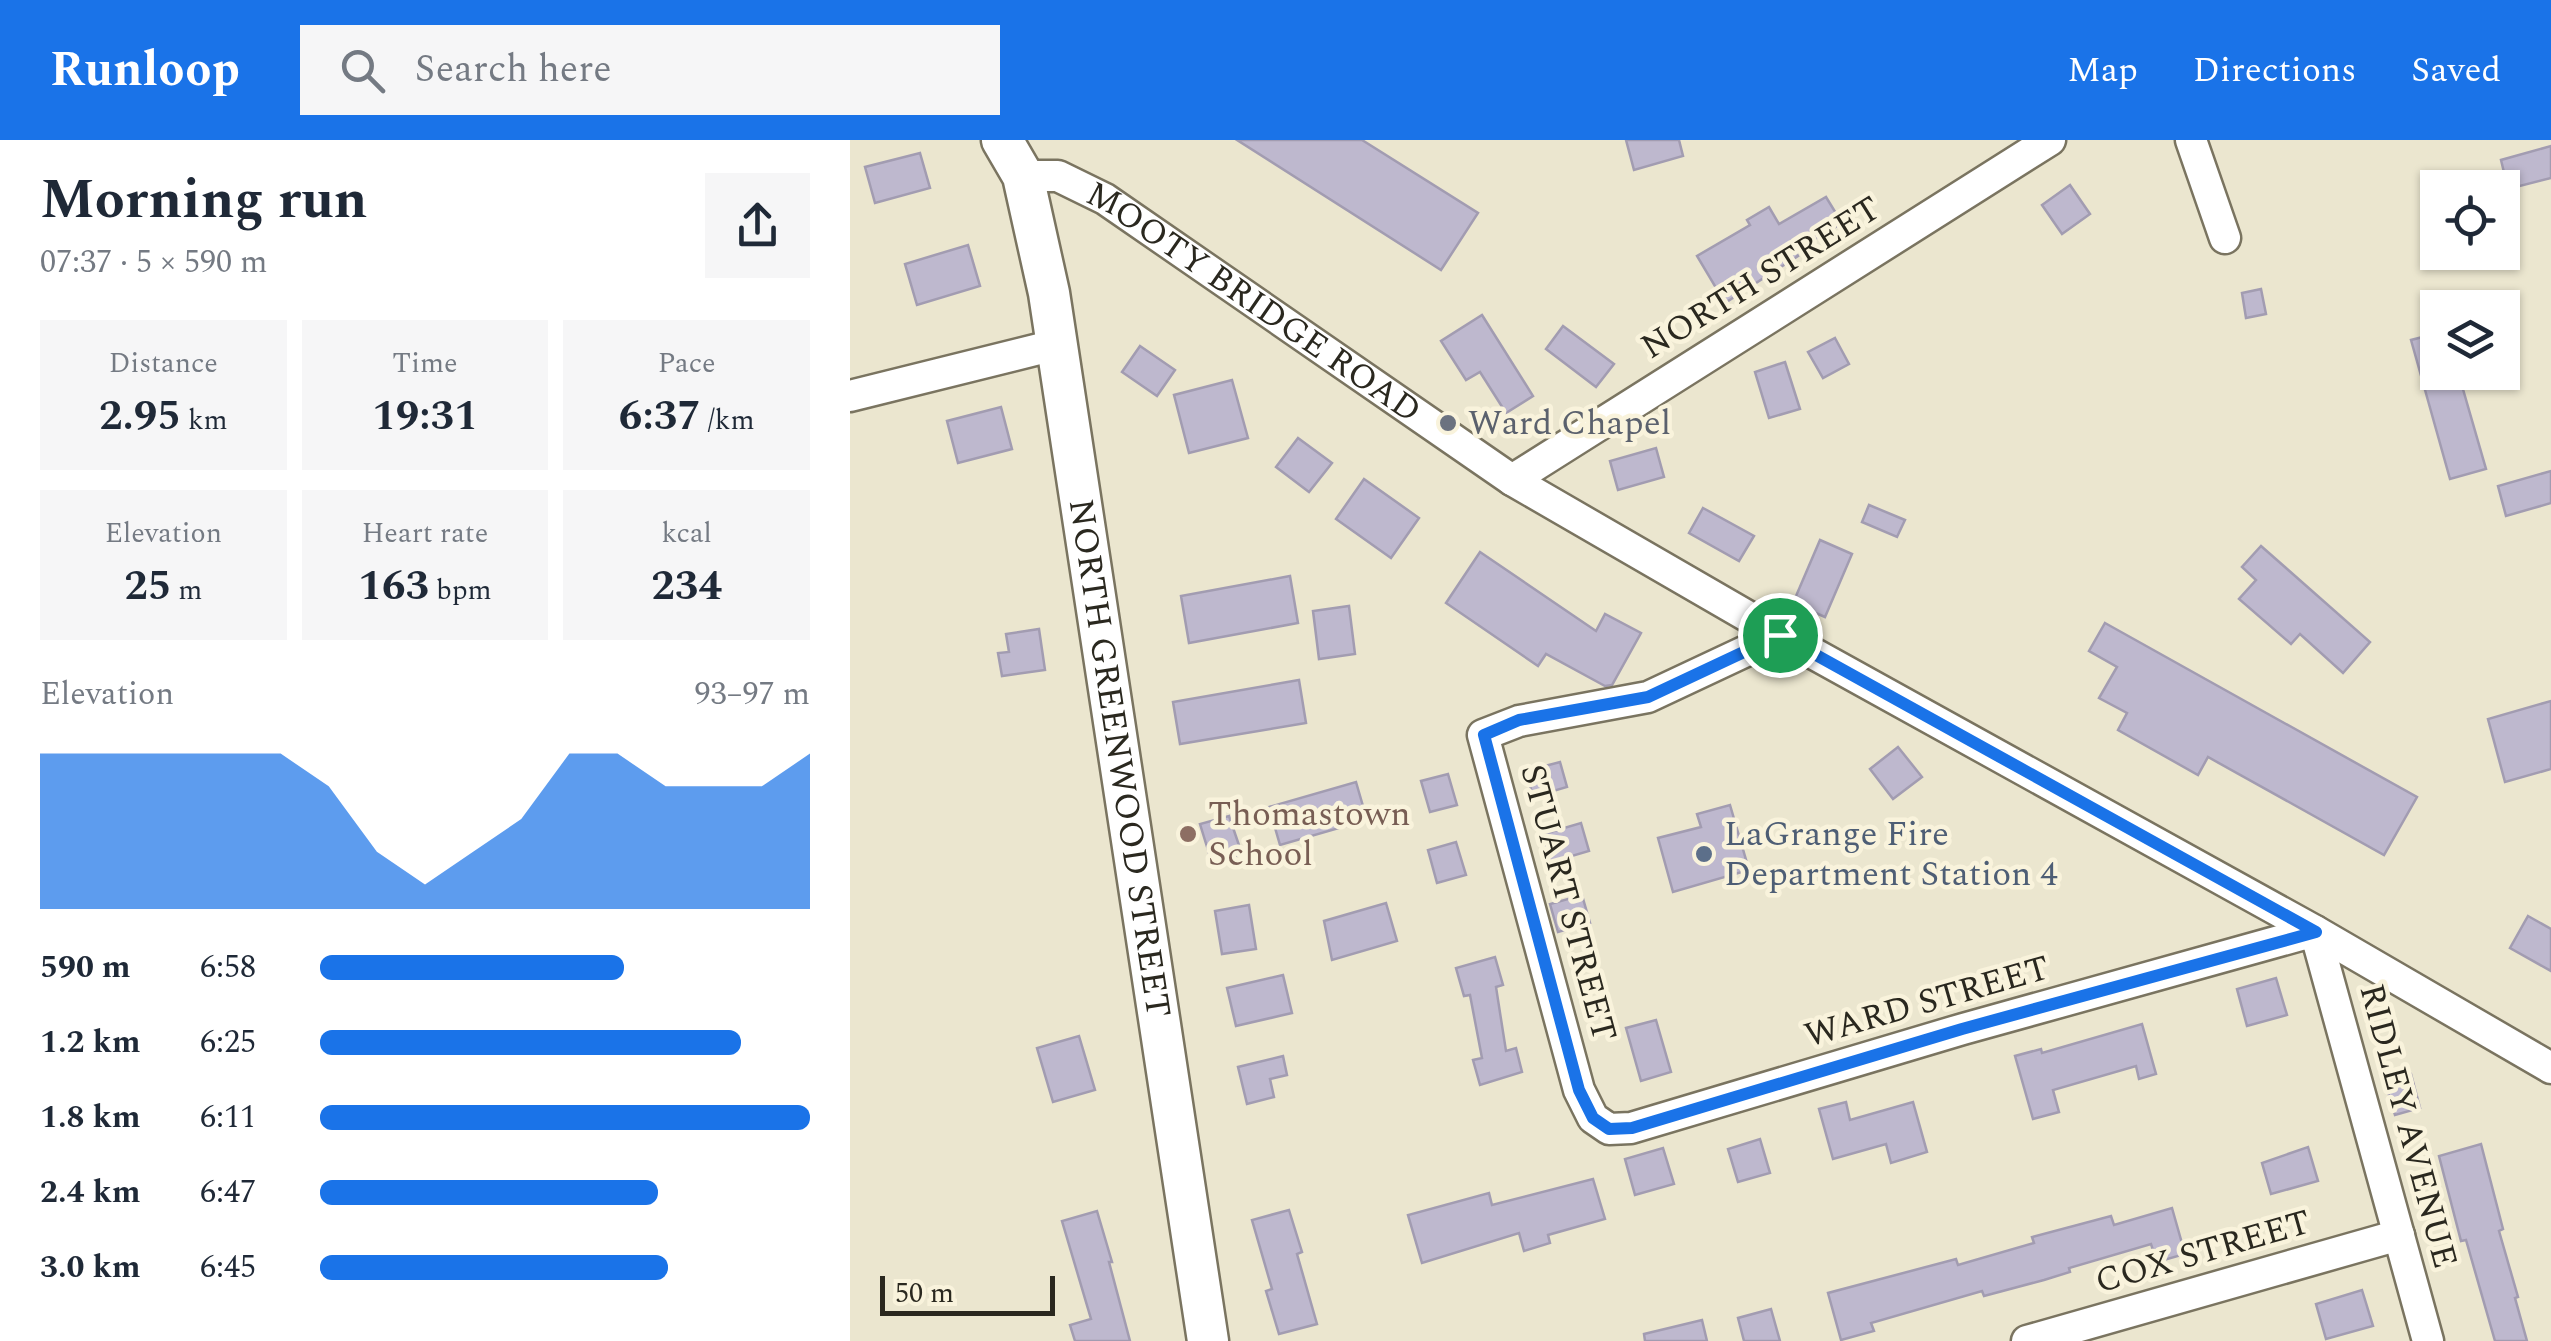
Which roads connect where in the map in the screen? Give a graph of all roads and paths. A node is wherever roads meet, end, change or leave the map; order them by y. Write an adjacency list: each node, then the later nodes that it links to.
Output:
1 (1002, 140): 4 (main road)
2 (2050, 140): 8 (street, NORTH STREET)
3 (2192, 140): 5 (street)
4 (1023, 176): 6 (main road, NORTH GREENWOOD STREET); 8 (street, MOOTY BRIDGE ROAD)
5 (2225, 238)
6 (1055, 345): 7 (street); 14 (main road, NORTH GREENWOOD STREET)
7 (850, 396)
8 (1512, 480): 9 (street, MOOTY BRIDGE ROAD)
9 (1780, 635): 10 (street, MOOTY BRIDGE ROAD); 12 (street, STUART STREET)
10 (2316, 932): 11 (street, MOOTY BRIDGE ROAD); 12 (street, WARD STREET); 13 (street, RIDLEY AVENUE)
11 (2551, 1068)
12 (1579, 1090)
13 (2399, 1234): 15 (street, COX STREET); 16 (street, RIDLEY AVENUE)
14 (1208, 1341)
15 (2028, 1341)
16 (2428, 1341)

